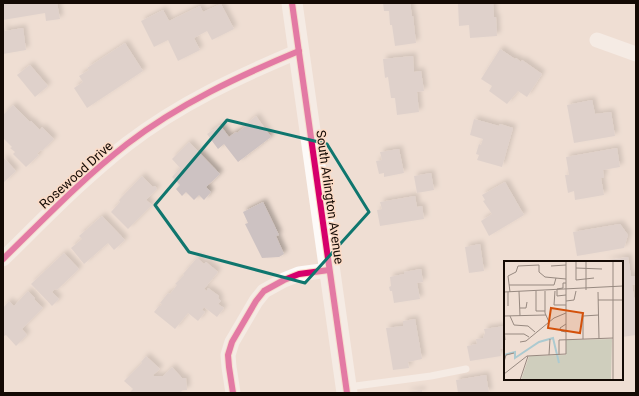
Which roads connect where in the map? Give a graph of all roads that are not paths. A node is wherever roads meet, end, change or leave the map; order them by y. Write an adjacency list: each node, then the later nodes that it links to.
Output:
1 (292, 3): 3 (street, South Arlington Avenue)
2 (597, 40): 4 (street)
3 (299, 51): 5 (street, Rosewood Drive); 6 (street, South Arlington Avenue)
4 (636, 54)
5 (3, 260)
6 (329, 270): 8 (street, South Arlington Avenue); 9 (street)
7 (466, 369): 8 (lane)
8 (346, 390)
9 (233, 393)

